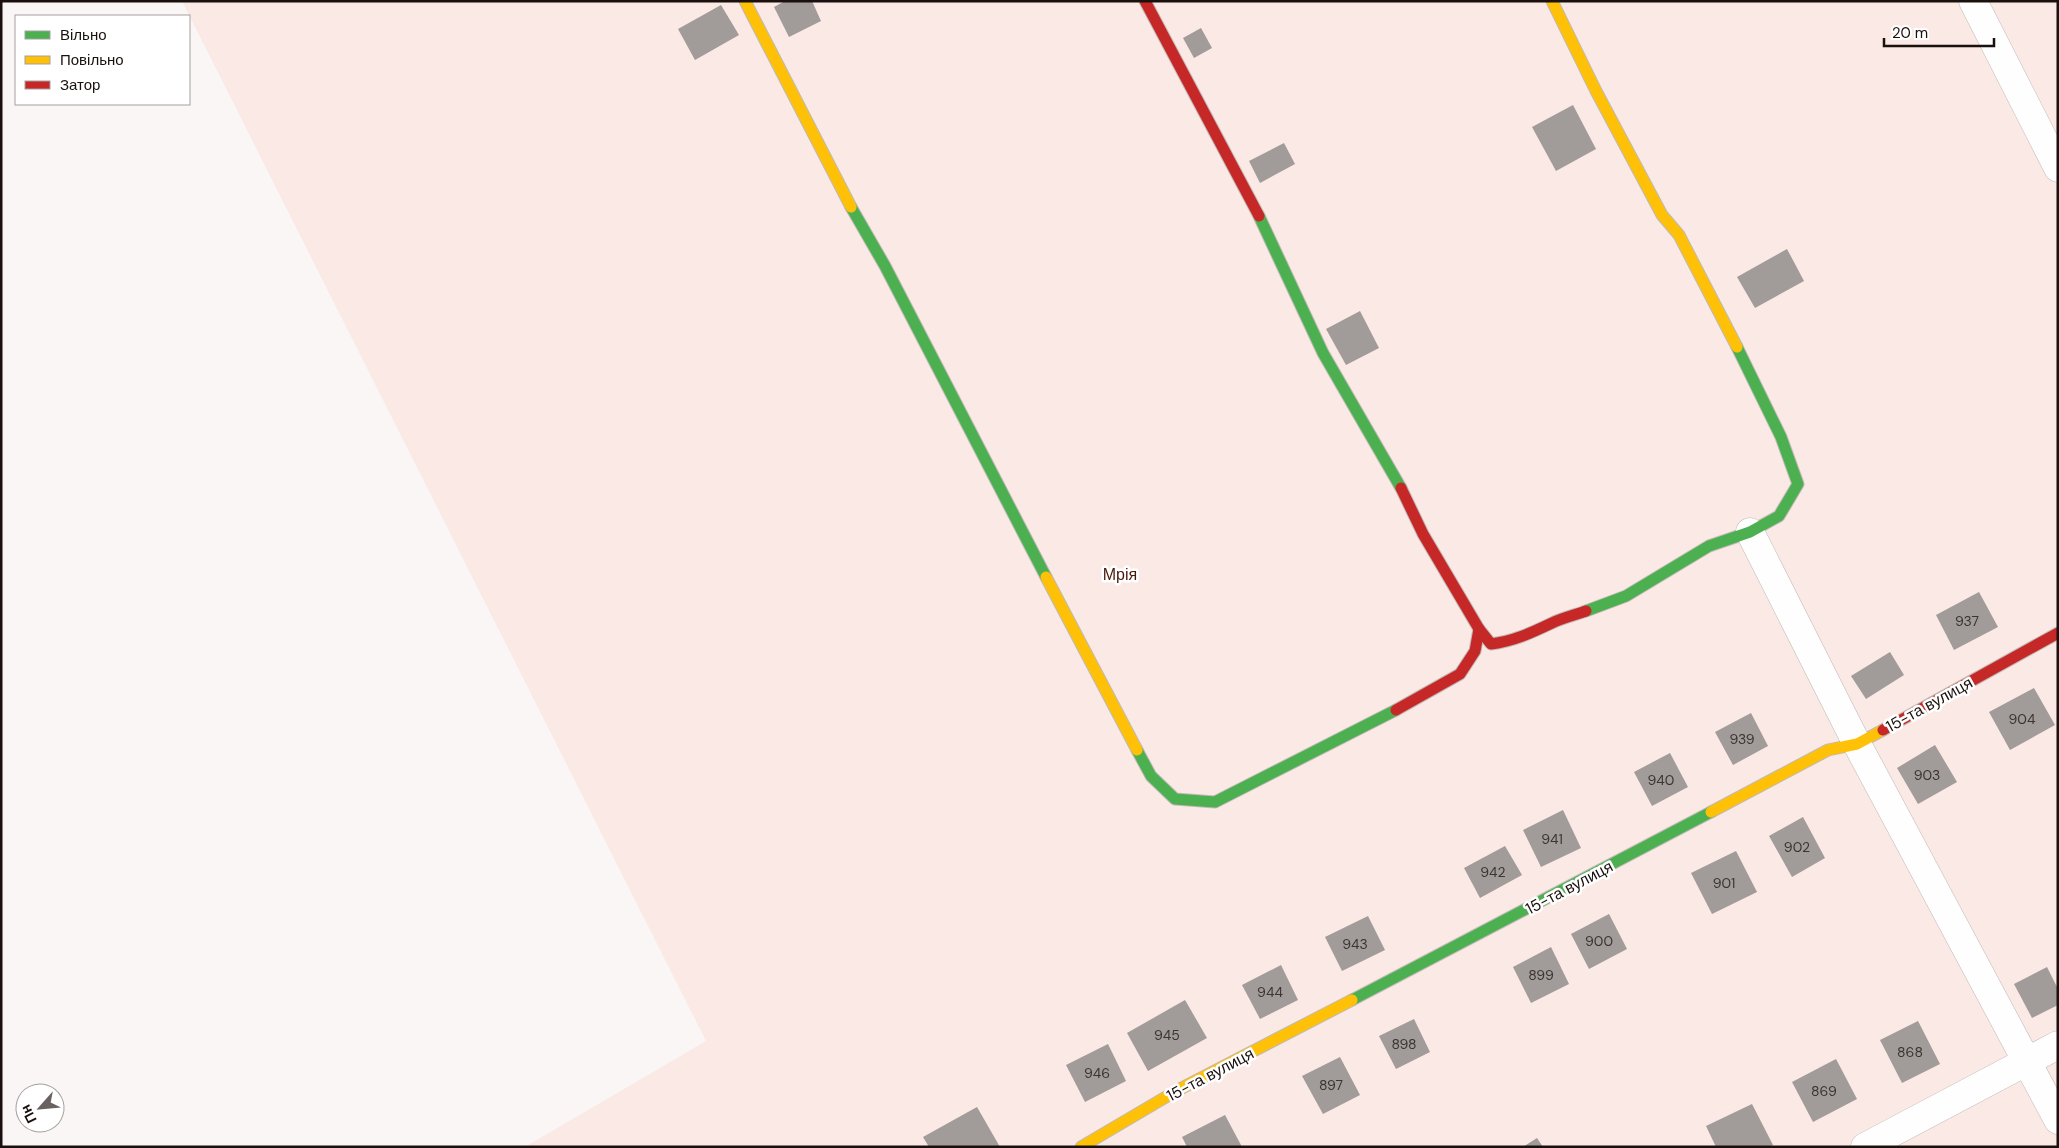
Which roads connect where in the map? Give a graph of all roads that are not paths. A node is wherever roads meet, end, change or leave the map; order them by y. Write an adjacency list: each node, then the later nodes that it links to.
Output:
1 (745, 1): 7 (street)
2 (1145, 1): 7 (street)
3 (1552, 1): 6 (street)
4 (1973, 1): 5 (street)
5 (2058, 168)
6 (1750, 532): 7 (street); 9 (street)
7 (1479, 629)
8 (2058, 633): 9 (street, 15-та вулиця)
9 (1857, 744): 11 (street); 13 (street, 15-та вулиця)
10 (2058, 1045): 11 (street)
11 (2027, 1061): 12 (street); 14 (street)
12 (2058, 1120)
13 (1081, 1147)
14 (1865, 1147)

